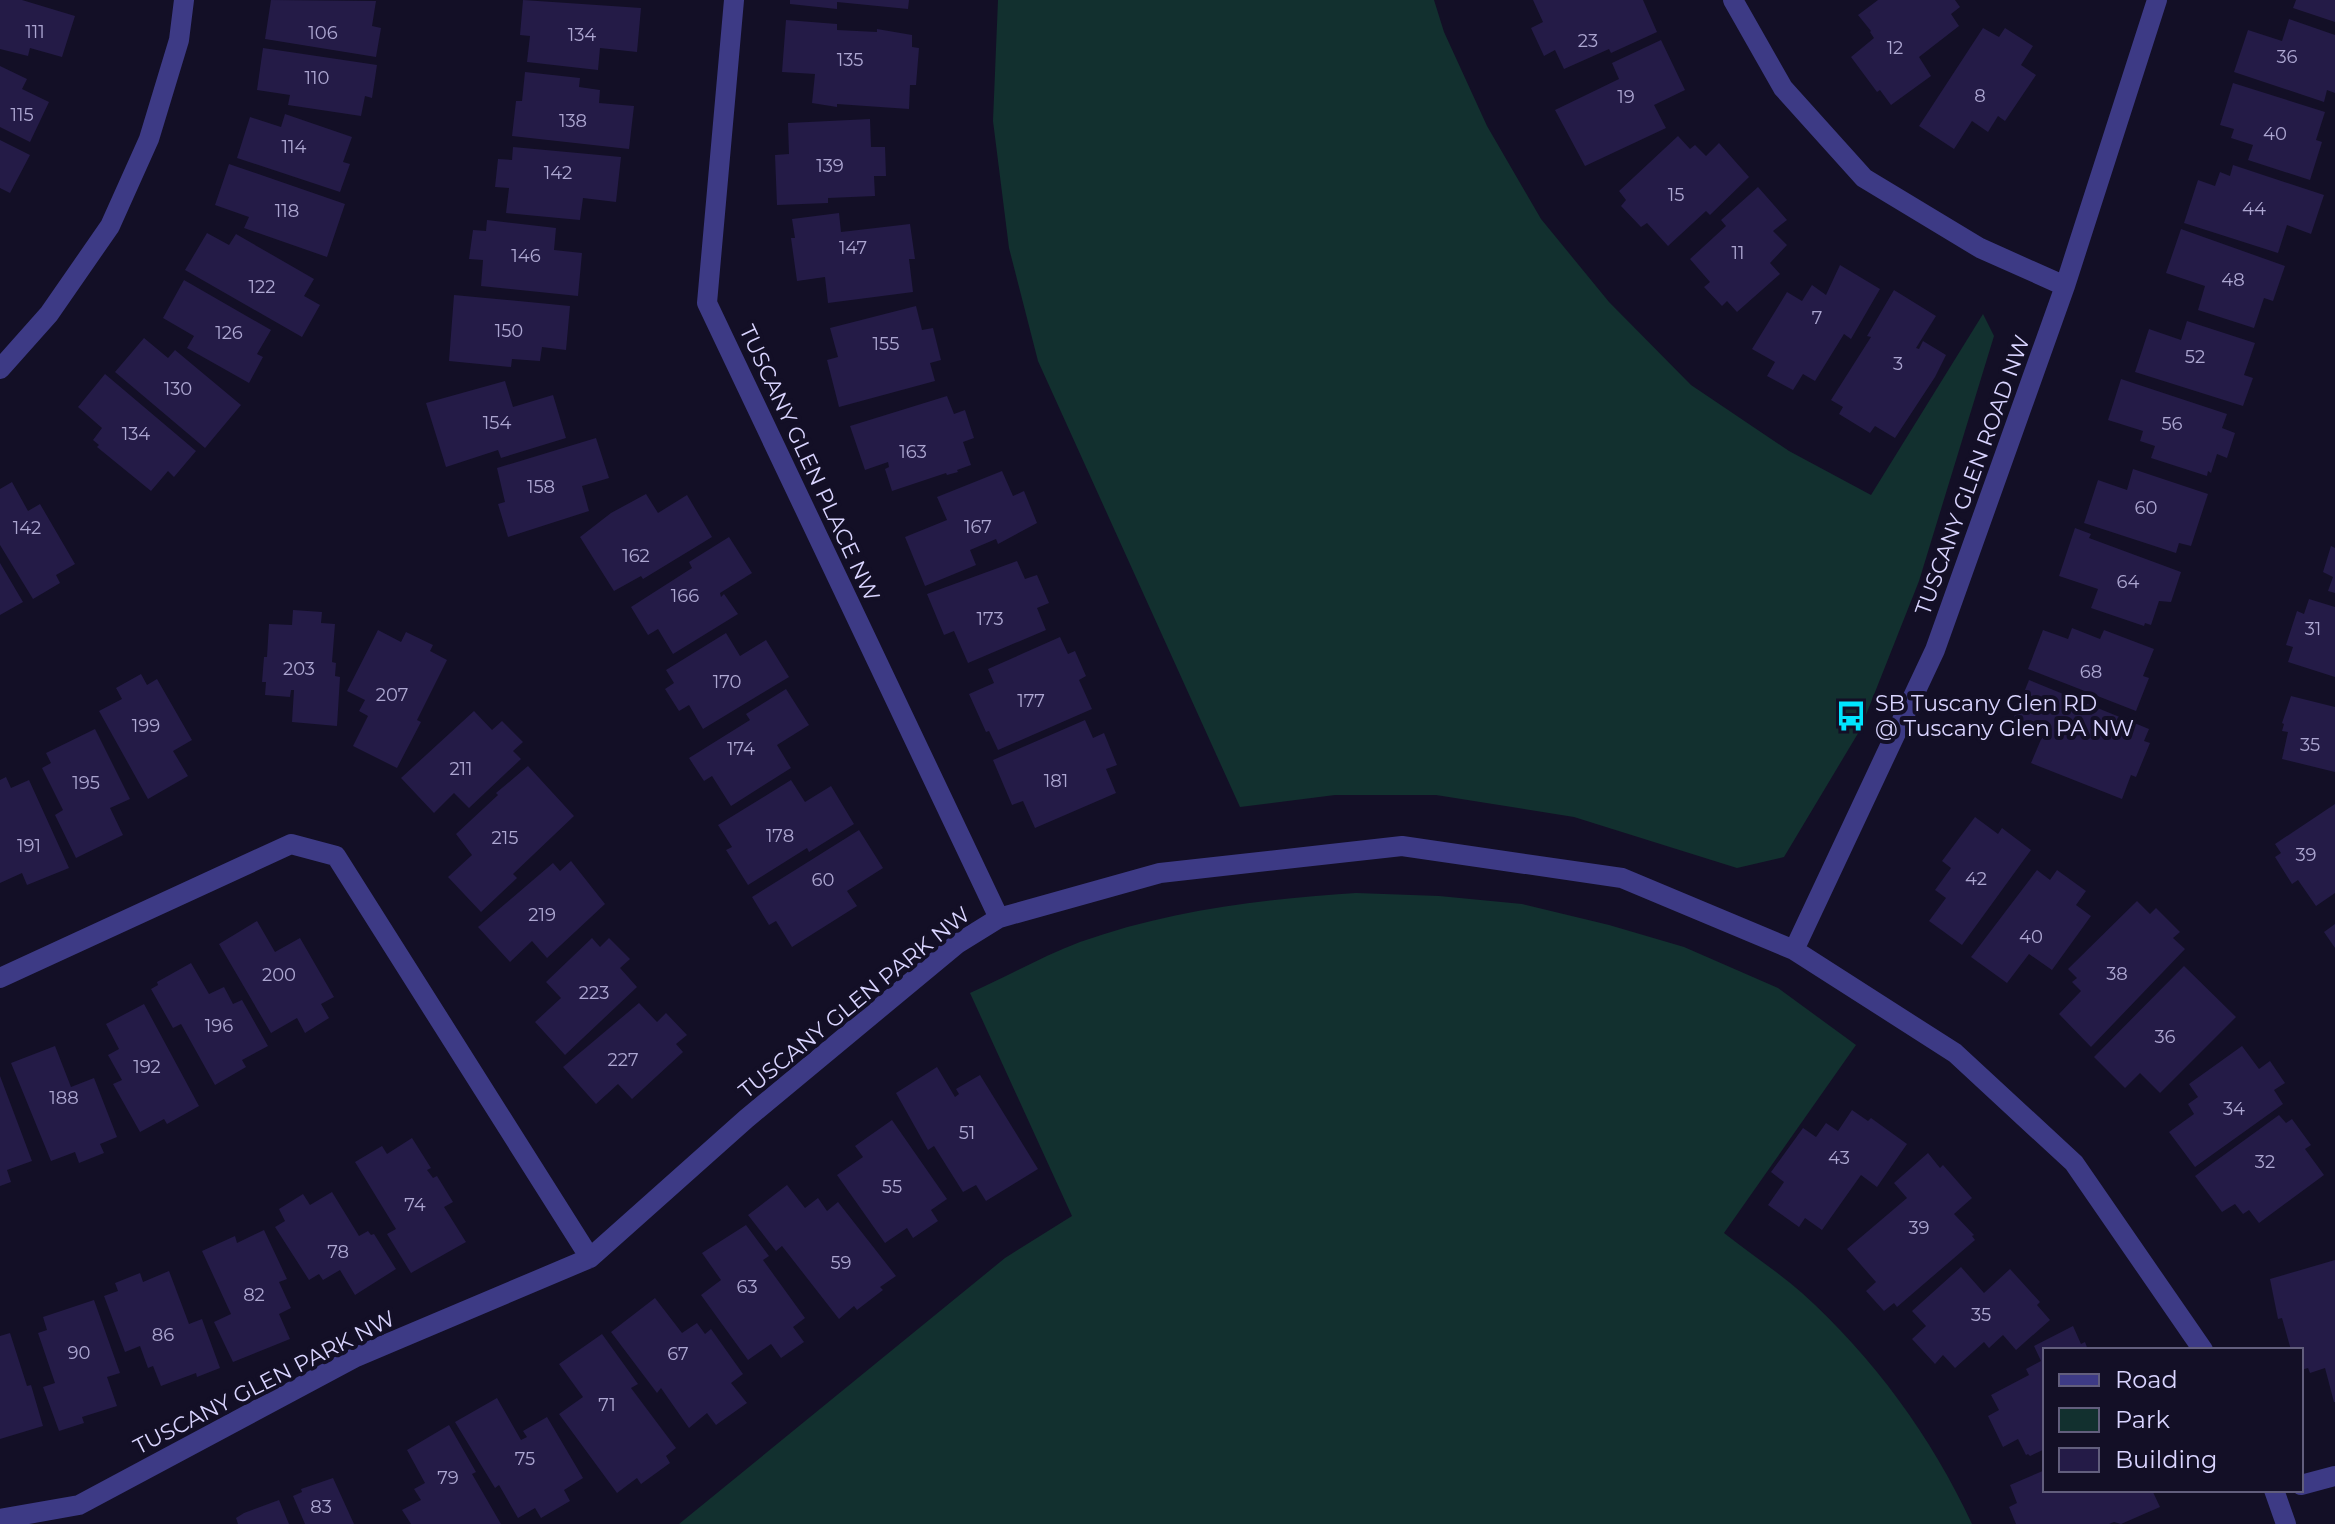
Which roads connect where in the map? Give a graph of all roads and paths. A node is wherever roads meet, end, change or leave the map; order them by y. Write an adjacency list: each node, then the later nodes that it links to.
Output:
1 (184, 0): 6 (street)
2 (734, 0): 7 (street, TUSCANY GLEN PLACE NW)
3 (1733, 0): 5 (street)
4 (2157, 0): 5 (street, TUSCANY GLEN ROAD NW)
5 (2065, 286): 8 (street, TUSCANY GLEN ROAD NW)
6 (0, 369)
7 (999, 918): 8 (street, TUSCANY GLEN PARK NW); 10 (street, TUSCANY GLEN PARK NW)
8 (1794, 950): 11 (street, TUSCANY GLEN PARK NW)
9 (0, 978): 10 (street)
10 (590, 1258): 15 (street, TUSCANY GLEN PARK NW)
11 (2202, 1348)
12 (2335, 1476): 13 (street)
13 (2303, 1484)
14 (2277, 1492): 16 (street)
15 (0, 1519)
16 (2286, 1524)

